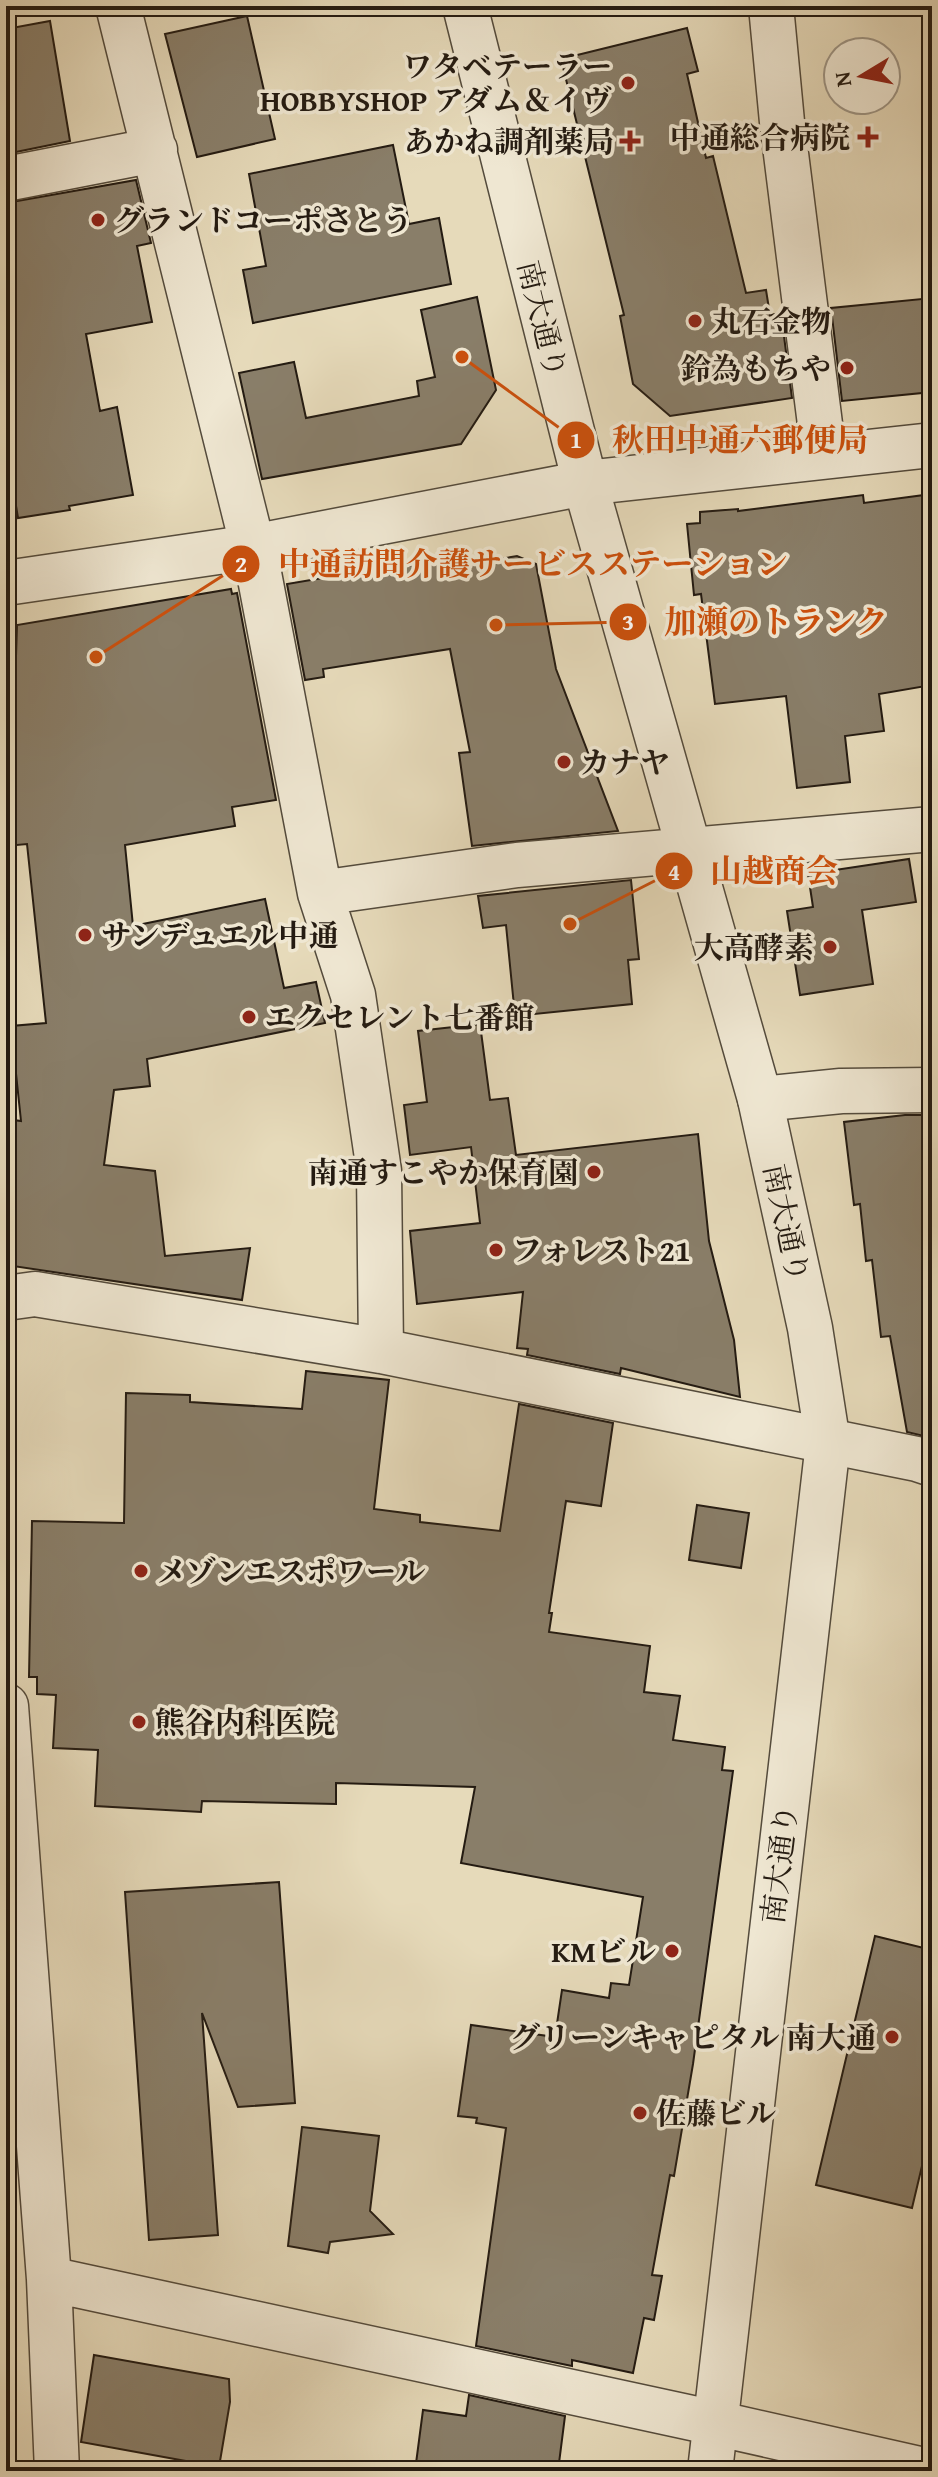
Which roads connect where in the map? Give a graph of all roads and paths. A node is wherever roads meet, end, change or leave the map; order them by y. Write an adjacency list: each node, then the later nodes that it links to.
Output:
1 (118, 6): 4 (street)
2 (465, 6): 8 (street, 南大通り)
3 (771, 6): 7 (street)
4 (155, 150): 5 (street); 9 (street)
5 (6, 179)
6 (932, 445): 7 (street)
7 (824, 456): 8 (street)
8 (585, 483): 9 (street); 12 (street, 南大通り)
9 (252, 547): 10 (street); 13 (street)
10 (6, 583)
11 (932, 829): 12 (street)
12 (687, 849): 13 (street); 15 (street, 南大通り)
13 (320, 893): 17 (street)
14 (932, 1090): 15 (street)
15 (760, 1099): 18 (street, 南大通り)
16 (6, 1298): 17 (street)
17 (381, 1351): 18 (street)
18 (828, 1443): 19 (street); 22 (street, 南大通り)
19 (932, 1464)
20 (6, 1706): 21 (street)
21 (49, 2279): 22 (street); 23 (street)
22 (715, 2423): 24 (street, 南大通り); 25 (street)
23 (57, 2471)
24 (710, 2471)
25 (928, 2471)

